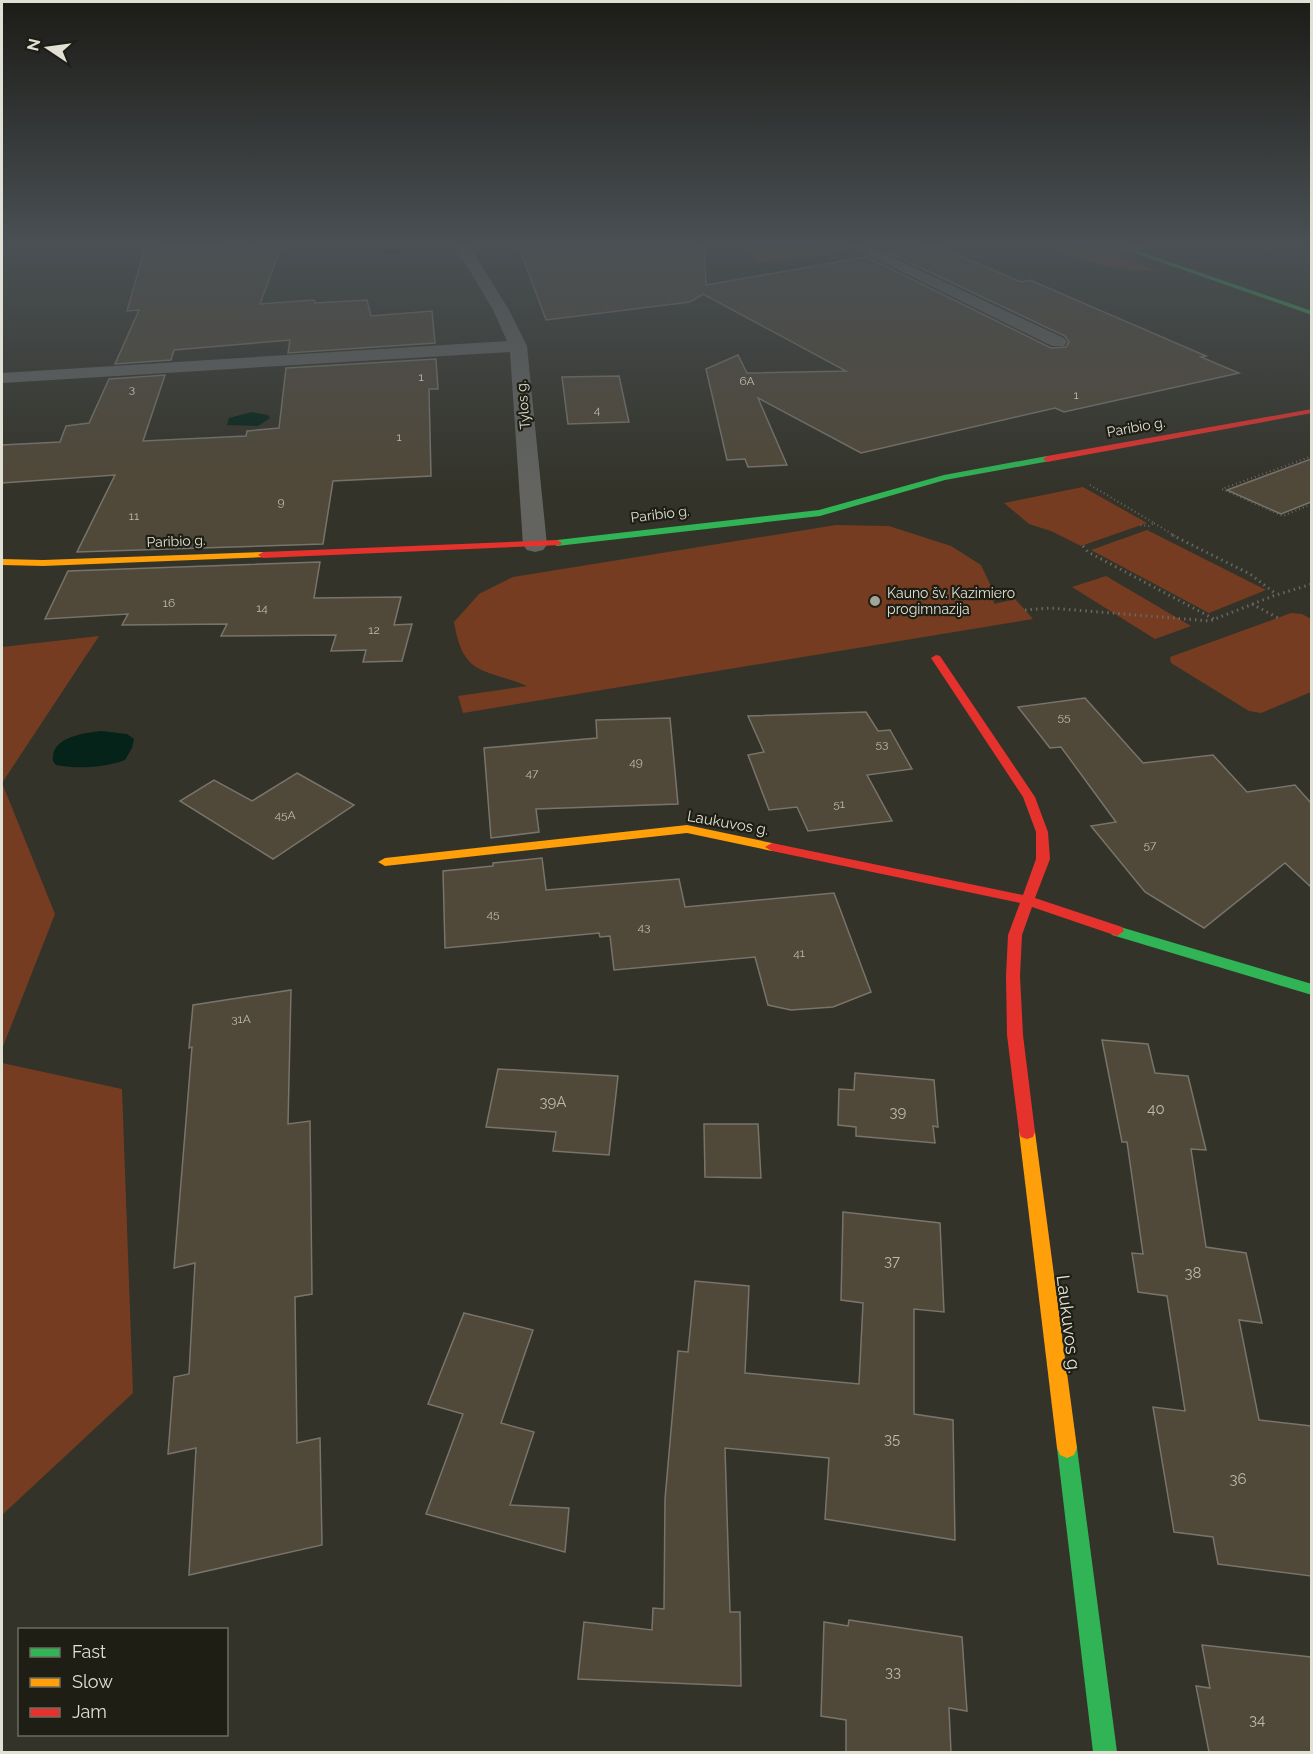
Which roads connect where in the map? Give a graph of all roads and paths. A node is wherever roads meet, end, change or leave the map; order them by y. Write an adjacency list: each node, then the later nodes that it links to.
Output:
1 (508, 326): 4 (street, Tylos g.)
2 (1024, 326): 3 (street)
3 (1058, 342)
4 (518, 346): 5 (street); 10 (street, Tylos g.)
5 (2, 378)
6 (1311, 411): 10 (street, Paribio g.)
7 (1311, 456): 8 (path)
8 (1311, 504)
9 (1154, 523): 14 (path)
10 (534, 545): 12 (street, Paribio g.)
11 (1083, 546): 18 (path)
12 (2, 562)
13 (1311, 584): 14 (path)
14 (1276, 595): 15 (path)
15 (1252, 604): 17 (path); 18 (path)
16 (1024, 610): 18 (path)
17 (1278, 618)
18 (1215, 619)
19 (936, 658): 21 (street, Laukuvos g.)
20 (385, 862): 21 (street, Laukuvos g.)
21 (1026, 900): 22 (street, Laukuvos g.); 23 (street, Laukuvos g.)
22 (1311, 990)
23 (1105, 1752)

